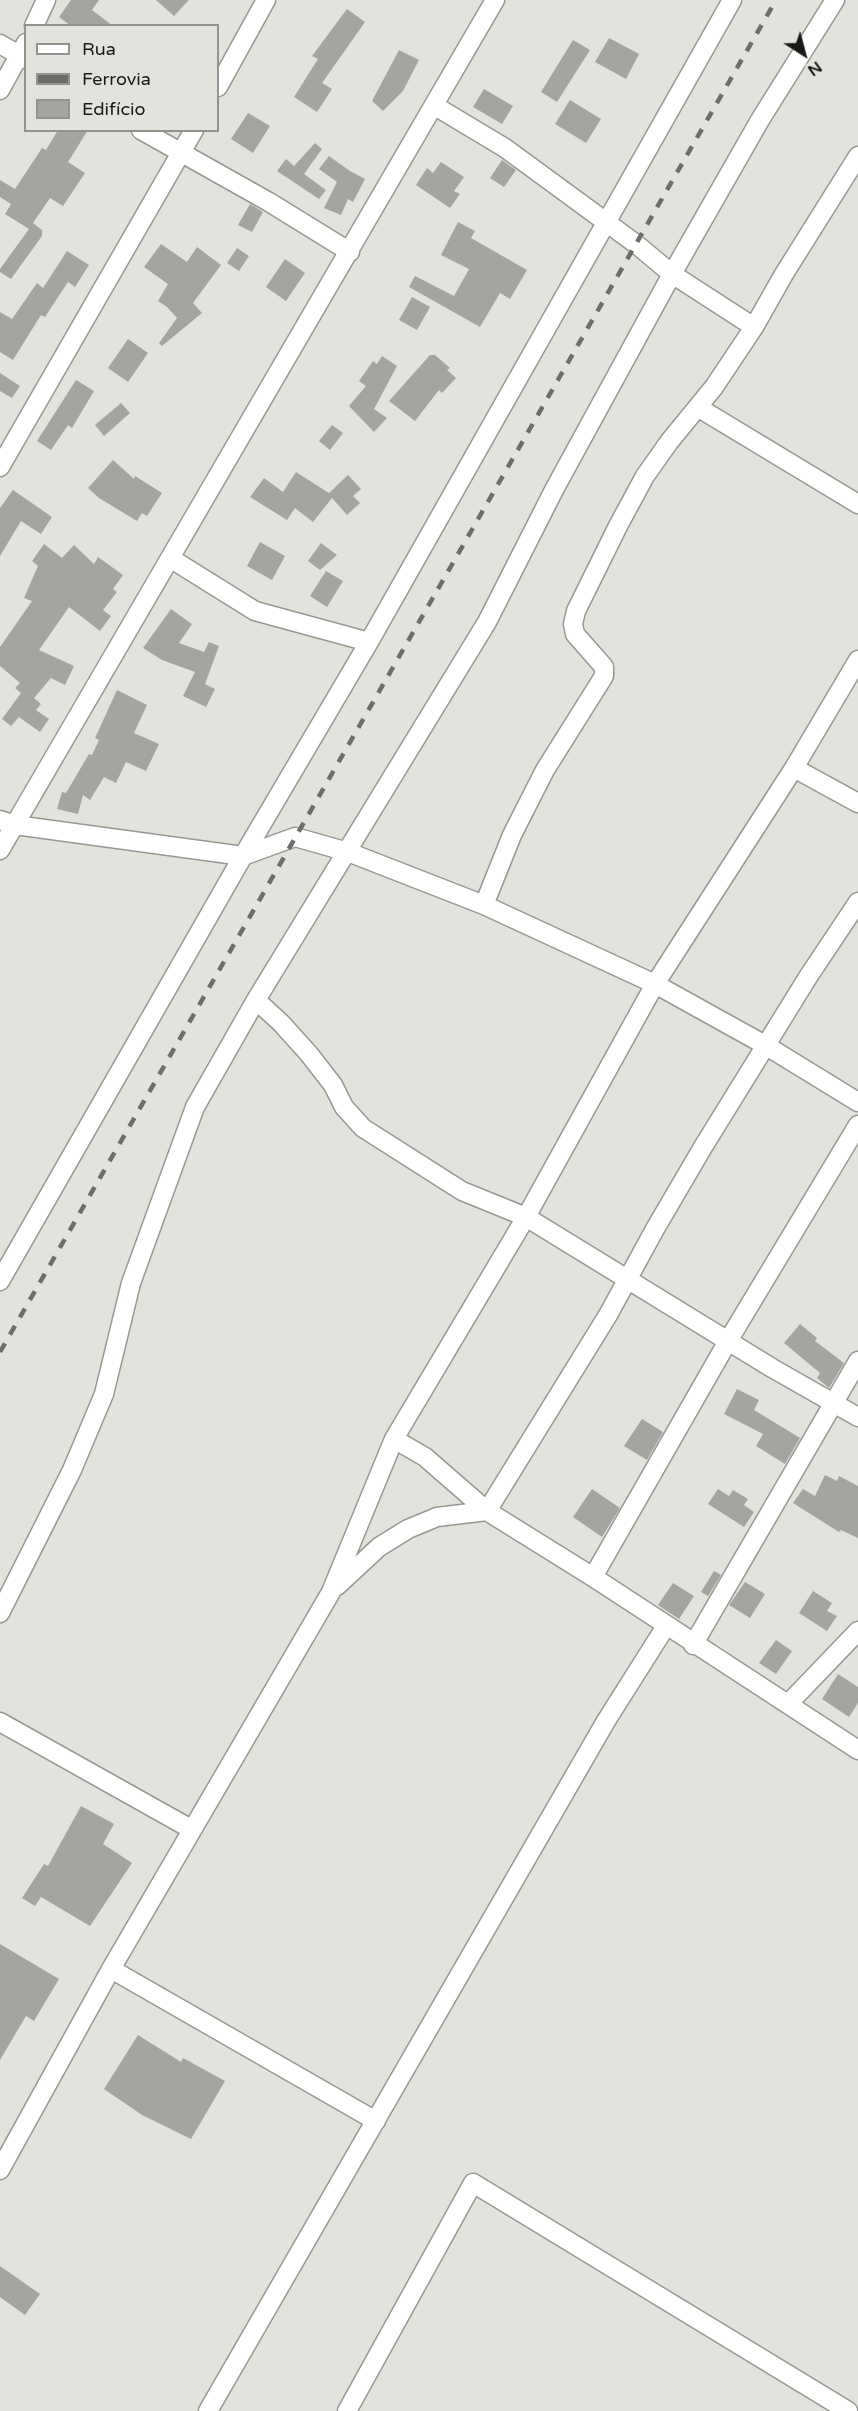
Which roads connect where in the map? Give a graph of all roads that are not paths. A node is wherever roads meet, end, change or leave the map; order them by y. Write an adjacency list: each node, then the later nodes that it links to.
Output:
1 (46, 0): 6 (street)
2 (266, 0): 9 (street)
3 (495, 0): 11 (street)
4 (732, 0): 16 (street)
5 (835, 0): 18 (street)
6 (35, 24)
7 (0, 44): 8 (street)
8 (24, 53): 10 (street)
9 (219, 85)
10 (0, 90)
11 (435, 106): 16 (street); 17 (street)
12 (144, 132): 14 (street)
13 (193, 132): 14 (street)
14 (181, 154): 17 (street); 21 (street)
15 (858, 156): 19 (street)
16 (605, 223): 18 (street); 24 (street)
17 (350, 252): 23 (street)
18 (672, 274): 19 (street); 30 (street)
19 (754, 327): 20 (street)
20 (699, 408): 22 (street); 33 (street)
21 (0, 466)
22 (858, 504)
23 (170, 558): 24 (street); 28 (street)
24 (369, 642): 31 (street)
25 (858, 660): 26 (street)
26 (794, 768): 27 (street); 34 (street)
27 (858, 804)
28 (7, 822): 29 (street); 31 (street)
29 (0, 850)
30 (348, 852): 31 (street); 33 (street); 35 (street)
31 (243, 856): 41 (street)
32 (858, 902): 36 (street)
33 (484, 905): 34 (street)
34 (655, 984): 36 (street); 39 (street)
35 (256, 1000): 39 (street); 50 (street)
36 (765, 1045): 37 (street); 40 (street)
37 (858, 1102)
38 (858, 1125): 42 (street)
39 (526, 1217): 40 (street); 46 (street)
40 (627, 1278): 42 (street); 47 (street)
41 (0, 1281)
42 (728, 1341): 44 (street); 48 (street)
43 (858, 1361): 44 (street)
44 (834, 1403): 45 (street); 53 (street)
45 (858, 1417)
46 (394, 1439): 47 (street); 49 (street)
47 (487, 1511): 48 (street); 49 (street)
48 (593, 1577): 51 (street)
49 (331, 1592): 57 (street)
50 (0, 1613)
51 (666, 1626): 53 (street); 59 (street)
52 (858, 1631): 54 (street)
53 (693, 1645): 54 (street)
54 (788, 1704): 56 (street)
55 (0, 1722): 57 (street)
56 (858, 1750)
57 (191, 1829): 58 (street)
58 (111, 1969): 59 (street); 60 (street)
59 (376, 2121): 62 (street)
60 (0, 2170)
61 (858, 2397): 64 (street)
62 (208, 2411)
63 (347, 2411): 64 (street)
64 (850, 2411)

